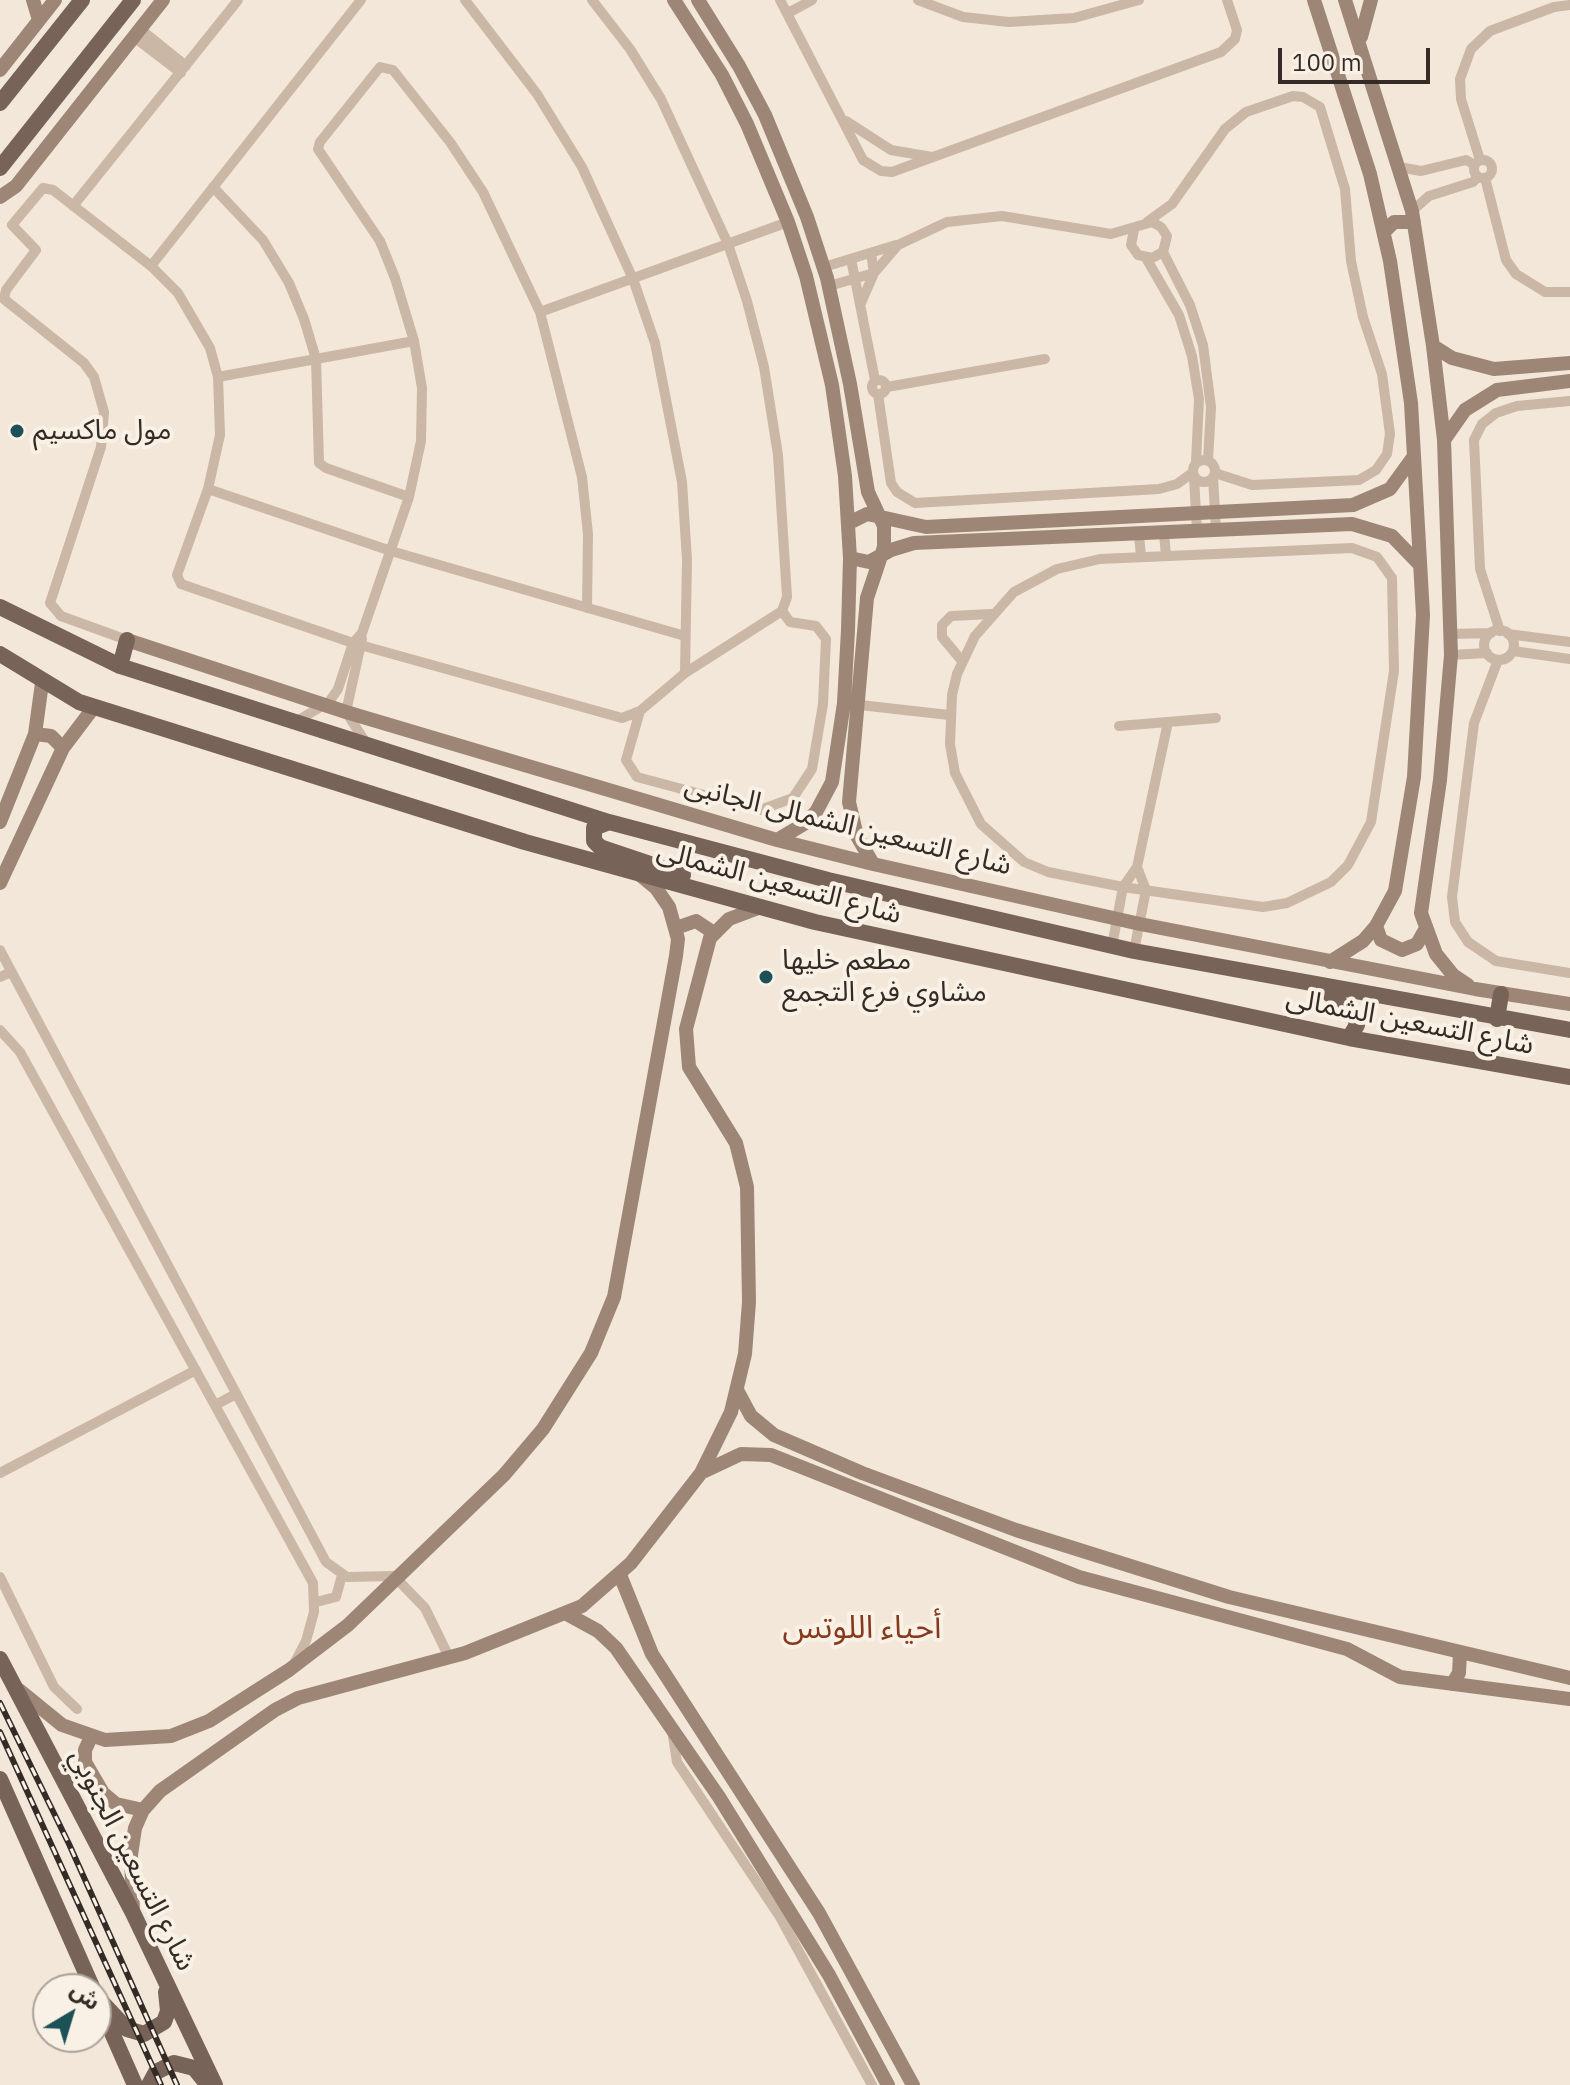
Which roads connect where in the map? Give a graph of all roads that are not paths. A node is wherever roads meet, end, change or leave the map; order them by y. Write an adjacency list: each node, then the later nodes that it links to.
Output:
1 (33, 0): 22 (street)
2 (55, 0): 22 (street)
3 (82, 0): 27 (main road)
4 (133, 0): 32 (main road)
5 (163, 0): 23 (street)
6 (238, 0): 26 (street)
7 (361, 0): 35 (street)
8 (465, 0): 56 (street)
9 (592, 0): 46 (street)
10 (674, 0): 40 (street)
11 (698, 0): 54 (street)
12 (780, 0): 21 (street)
13 (812, 0): 21 (street)
14 (918, 0): 15 (street)
15 (1139, 0)
16 (1227, 0): 29 (street)
17 (1314, 0): 33 (street)
18 (1345, 0): 24 (street)
19 (1371, 0): 24 (street)
20 (1570, 5): 30 (street)
21 (788, 13): 28 (street)
22 (39, 20): 25 (street)
23 (137, 33): 26 (street); 36 (street)
24 (1361, 41): 31 (street)
25 (0, 70)
26 (184, 70): 38 (street)
27 (0, 103)
28 (839, 115): 29 (street); 29 (street)
29 (938, 157)
30 (1477, 163): 31 (street); 34 (street); 34 (street)
31 (1399, 167): 33 (street); 39 (street)
32 (0, 168)
33 (1370, 174): 44 (street)
34 (1481, 177): 39 (street); 59 (street)
35 (213, 187): 53 (street); 64 (street)
36 (0, 197)
37 (1172, 204): 41 (street); 43 (street); 77 (street)
38 (73, 206): 53 (street); 103 (street)
39 (1413, 217): 44 (street); 63 (street)
40 (788, 222): 46 (street); 83 (street)
41 (1147, 222): 42 (street); 43 (street)
42 (1134, 230): 45 (street); 48 (street)
43 (1164, 231): 49 (street)
44 (1384, 232): 74 (street)
45 (1100, 233): 47 (street); 48 (street)
46 (728, 244): 56 (street); 96 (street)
47 (898, 245): 50 (street); 55 (street)
48 (1133, 250): 51 (street)
49 (1163, 252): 51 (street); 75 (street)
50 (871, 253): 52 (street); 55 (street)
51 (1146, 258): 76 (street)
52 (851, 259): 54 (street); 57 (street)
53 (151, 266): 68 (street)
54 (824, 267): 58 (street)
55 (874, 273): 57 (street); 60 (street)
56 (633, 279): 61 (street); 102 (street)
57 (855, 279): 58 (street); 60 (street)
58 (829, 286): 82 (street)
59 (1570, 292)
60 (861, 303): 70 (street)
61 (540, 312): 62 (street); 95 (street)
62 (414, 341): 64 (street); 79 (street)
63 (1433, 346): 67 (street); 73 (street)
64 (316, 359): 68 (street); 79 (street)
65 (1045, 359): 70 (street)
66 (1570, 363): 67 (street)
67 (1494, 369): 71 (street)
68 (218, 377): 78 (street)
69 (1570, 381): 71 (street)
70 (882, 390): 76 (street)
71 (1497, 390): 73 (street)
72 (1570, 401): 100 (street)
73 (1444, 440): 99 (street)
74 (1414, 456): 80 (street); 93 (street)
75 (1208, 461): 76 (street); 77 (street)
76 (1194, 471): 77 (street); 81 (street)
77 (1214, 475): 80 (street)
78 (208, 489): 88 (street); 105 (street)
79 (409, 497): 88 (street)
80 (1215, 512): 81 (street); 84 (street)
81 (1196, 513): 82 (street); 85 (street)
82 (880, 516): 83 (street); 90 (street)
83 (849, 523): 92 (street)
84 (1216, 530): 85 (street); 93 (street)
85 (1197, 531): 86 (street)
86 (1164, 534): 87 (street); 89 (street)
87 (1139, 535): 90 (street); 91 (street)
88 (391, 551): 95 (street); 105 (street)
89 (1166, 555): 91 (street); 141 (street)
90 (881, 556): 92 (street); 118 (street)
91 (1141, 556): 97 (street)
92 (850, 558): 130 (street)
93 (1420, 566): 98 (street)
94 (0, 607): 113 (main road, شارع التسعين الشمالى)
95 (587, 608): 102 (street)
96 (782, 611): 115 (street); 120 (street)
97 (991, 614): 111 (street); 111 (street)
98 (1423, 615): 99 (street); 114 (street)
99 (1450, 615): 101 (street)
100 (1500, 632): 101 (street); 104 (street); 106 (street); 107 (street)
101 (1450, 634): 112 (street)
102 (685, 636): 115 (street)
103 (127, 640): 113 (main road); 117 (street, شارع التسعين الشمالى الجانبى)
104 (1570, 642)
105 (358, 644): 117 (street); 120 (street); 121 (street)
106 (1513, 651): 109 (street); 110 (street)
107 (1487, 653): 110 (street); 112 (street)
108 (0, 654): 116 (main road, شارع التسعين الشمالى)
109 (1570, 659)
110 (1498, 660): 154 (street)
111 (962, 661): 122 (street)
112 (1450, 662): 114 (street); 147 (street)
113 (120, 666): 124 (main road, شارع التسعين الشمالى)
114 (1421, 672): 145 (street)
115 (685, 673): 120 (street)
116 (42, 683): 119 (main road, شارع التسعين الشمالى); 127 (street)
117 (324, 705): 121 (street, شارع التسعين الشمالى الجانبى); 124 (street)
118 (860, 705): 122 (street); 131 (street)
119 (94, 707): 129 (street); 137 (main road, شارع التسعين الشمالى)
120 (640, 711)
121 (346, 712): 128 (street); 134 (street, شارع التسعين الشمالى الجانبى)
122 (949, 715): 139 (street)
123 (1216, 718): 125 (street)
124 (295, 722): 128 (main road, شارع التسعين الشمالى)
125 (1168, 722): 126 (street); 136 (street)
126 (1119, 726)
127 (35, 734): 129 (street); 132 (street)
128 (368, 746): 133 (main road, شارع التسعين الشمالى)
129 (63, 748): 138 (street)
130 (832, 782): 131 (street); 134 (street)
131 (850, 785): 135 (street)
132 (0, 822)
133 (609, 822): 140 (main road); 149 (main road, شارع التسعين الشمالى)
134 (777, 840): 135 (street, شارع التسعين الشمالى الجانبى)
135 (873, 864): 143 (street, شارع التسعين الشمالى الجانبى)
136 (1137, 867): 139 (street); 141 (street)
137 (639, 873): 140 (main road, شارع التسعين الشمالى); 146 (street)
138 (0, 883)
139 (1123, 887): 141 (street); 143 (street)
140 (700, 890): 142 (main road, شارع التسعين الشمالى)
141 (1146, 890): 144 (street)
142 (761, 907): 148 (street); 163 (main road, شارع التسعين الشمالى)
143 (1117, 919): 144 (street, شارع التسعين الشمالى الجانبى); 149 (street)
144 (1140, 924): 151 (street); 152 (street, شارع التسعين الشمالى الجانبى)
145 (1376, 926): 147 (street); 152 (street)
146 (676, 928): 148 (street); 174 (street)
147 (1425, 930): 157 (street)
148 (714, 933): 166 (street)
149 (1112, 946): 151 (main road, شارع التسعين الشمالى)
150 (0, 950): 153 (street)
151 (1134, 951): 156 (main road, شارع التسعين الشمالى)
152 (1330, 962): 157 (street, شارع التسعين الشمالى الجانبى)
153 (11, 972): 155 (street); 167 (street)
154 (1570, 973)
155 (0, 977)
156 (1319, 986): 160 (main road, شارع التسعين الشمالى); 163 (main road)
157 (1475, 989): 158 (street, شارع التسعين الشمالى الجانبى)
158 (1501, 994): 159 (street, شارع التسعين الشمالى الجانبى); 160 (main road)
159 (1570, 1004)
160 (1497, 1019): 162 (main road, شارع التسعين الشمالى)
161 (0, 1030): 165 (street)
162 (1570, 1030)
163 (1349, 1038): 164 (main road, شارع التسعين الشمالى)
164 (1570, 1077)
165 (196, 1370): 168 (street); 169 (street)
166 (737, 1390): 170 (street); 177 (street)
167 (236, 1394): 168 (street); 171 (street)
168 (215, 1405): 175 (street)
169 (0, 1473)
170 (701, 1473): 172 (street); 181 (street)
171 (342, 1575): 174 (street); 175 (street)
172 (620, 1575): 176 (street); 203 (street)
173 (0, 1577): 187 (street)
174 (397, 1579): 179 (street); 182 (street)
175 (316, 1602): 182 (street)
176 (567, 1614): 179 (street); 188 (street)
177 (1390, 1637): 178 (street); 181 (street)
178 (1460, 1653): 183 (street); 184 (street)
179 (449, 1657): 191 (street)
180 (0, 1659): 185 (main road, شارع التسعين الجنوبي)
181 (1369, 1659): 184 (street)
182 (289, 1670): 189 (street)
183 (1570, 1678)
184 (1452, 1684): 186 (street)
185 (14, 1686): 189 (street); 192 (main road, شارع التسعين الجنوبي)
186 (1570, 1699)
187 (77, 1709)
188 (672, 1728): 201 (street); 202 (street)
189 (91, 1737): 191 (street)
190 (0, 1779): 193 (main road)
191 (143, 1810): 192 (street)
192 (133, 1913): 194 (main road, شارع التسعين الجنوبي)
193 (86, 1973)
194 (166, 1986): 195 (main road); 200 (main road, شارع التسعين الجنوبي)
195 (112, 2013)
196 (112, 2033): 197 (main road)
197 (135, 2085)
198 (149, 2085): 199 (main road)
199 (208, 2085)
200 (215, 2085)
201 (872, 2085)
202 (888, 2085)
203 (913, 2085)

